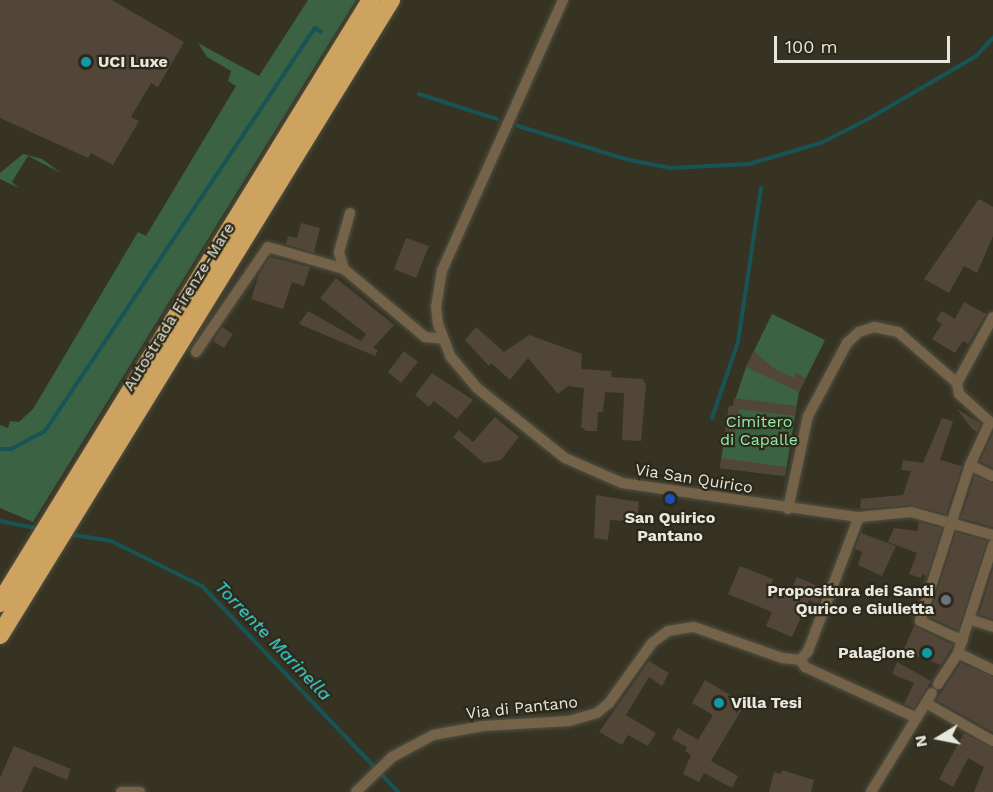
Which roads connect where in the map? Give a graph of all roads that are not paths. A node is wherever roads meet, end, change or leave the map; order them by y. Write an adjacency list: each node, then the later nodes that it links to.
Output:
1 (371, 0): 17 (highway, Autostrada Firenze-Mare)
2 (392, 0): 20 (highway, Autostrada Firenze-Mare)
3 (563, 0): 7 (street, Via San Quirico)
4 (350, 213): 5 (street)
5 (344, 269): 7 (street); 8 (street)
6 (993, 317): 9 (street)
7 (443, 339): 12 (street, Via San Quirico)
8 (196, 351)
9 (957, 383): 10 (street); 12 (street)
10 (970, 465): 11 (street); 14 (street)
11 (993, 476)
12 (788, 508): 13 (street, Via San Quirico)
13 (859, 518): 14 (street, Via San Quirico); 23 (street)
14 (954, 523): 15 (street, Via San Quirico); 21 (street)
15 (993, 535)
16 (993, 545): 18 (street)
17 (0, 603)
18 (972, 620): 19 (street); 21 (street)
19 (993, 627)
20 (0, 635)
21 (963, 641): 22 (street)
22 (958, 653): 24 (street); 25 (street)
23 (800, 660): 26 (street); 28 (street, Via di Pantano)
24 (993, 670)
25 (926, 703): 26 (street); 27 (street)
26 (917, 718): 31 (street)
27 (993, 741)
28 (359, 790)
29 (121, 792): 30 (street)
30 (140, 792)
31 (871, 792)

